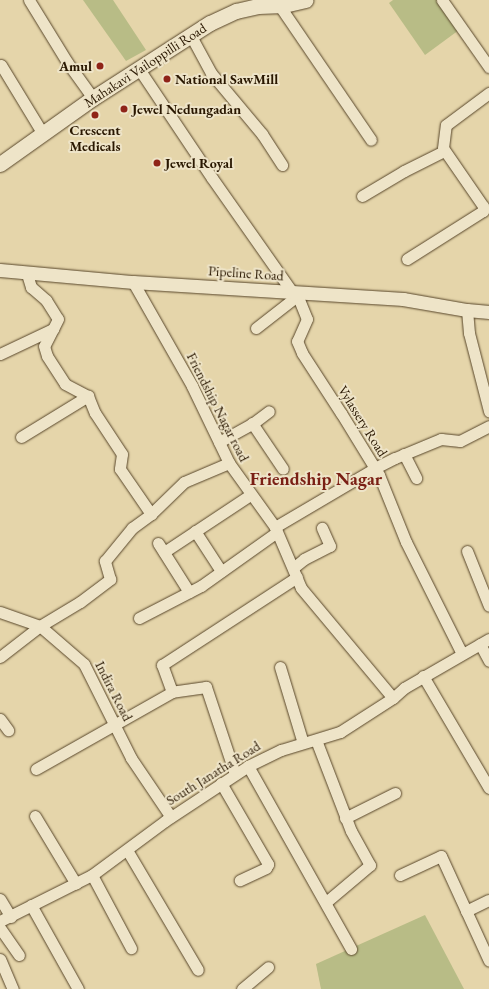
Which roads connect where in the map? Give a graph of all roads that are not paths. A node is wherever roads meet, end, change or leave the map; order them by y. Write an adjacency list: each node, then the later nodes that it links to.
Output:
1 (29, 0): 12 (street)
2 (305, 0): 5 (main road, Mahakavi Vailoppilli Road)
3 (442, 0): 9 (street)
4 (257, 3): 5 (main road, Mahakavi Vailoppilli Road); 6 (main road, Mahakavi Vailoppilli Road)
5 (279, 5): 14 (street)
6 (235, 6): 7 (main road, Mahakavi Vailoppilli Road)
7 (191, 36): 10 (main road, Mahakavi Vailoppilli Road); 17 (street)
8 (0, 66): 13 (street)
9 (489, 67)
10 (138, 69): 12 (main road, Mahakavi Vailoppilli Road); 23 (street, Vylassery Road)
11 (489, 93): 15 (street)
12 (93, 98): 13 (main road, Mahakavi Vailoppilli Road)
13 (43, 134): 16 (main road, Mahakavi Vailoppilli Road)
14 (372, 140)
15 (444, 151): 18 (street); 19 (street)
16 (0, 164)
17 (282, 165)
18 (362, 196)
19 (407, 259)
20 (0, 270): 21 (street, Pipeline Road)
21 (27, 274): 22 (street, Pipeline Road); 27 (street)
22 (133, 282): 23 (street, Pipeline Road); 35 (street, Friendship Nagar road)
23 (295, 293): 24 (street, Pipeline Road); 26 (street); 38 (street, Vylassery Road)
24 (467, 310): 25 (street, Pipeline Road); 31 (street)
25 (489, 312)
26 (256, 328)
27 (53, 329): 28 (street); 29 (street)
28 (0, 354)
29 (88, 396): 34 (street); 42 (street)
30 (269, 411): 32 (street)
31 (489, 411)
32 (252, 423): 35 (street); 39 (street)
33 (489, 426): 36 (street)
34 (21, 437)
35 (219, 442): 37 (street, Friendship Nagar road)
36 (404, 454): 38 (street); 40 (street)
37 (228, 463): 41 (street, Friendship Nagar road); 42 (street)
38 (374, 468): 44 (street); 55 (street, Vylassery Road)
39 (283, 470)
40 (416, 478)
41 (250, 495): 44 (street, Friendship Nagar road); 45 (street)
42 (151, 514): 53 (street)
43 (322, 528): 48 (street)
44 (276, 529): 47 (street); 48 (street, Friendship Nagar road)
45 (195, 531): 47 (street); 49 (street)
46 (467, 551): 50 (street)
47 (221, 571): 49 (street)
48 (295, 573): 60 (street); 61 (street, Friendship Nagar road)
49 (189, 592): 52 (street)
50 (489, 606)
51 (0, 612): 53 (street, Indira Road)
52 (139, 618)
53 (40, 626): 56 (street); 63 (street, Indira Road)
54 (484, 642): 55 (street, South Janatha Road); 57 (street)
55 (462, 654): 59 (street, South Janatha Road)
56 (0, 657)
57 (489, 660)
58 (280, 667): 66 (street)
59 (423, 676): 61 (street, South Janatha Road); 71 (street)
60 (172, 692): 63 (street); 69 (street)
61 (393, 698): 65 (street, South Janatha Road)
62 (0, 719): 64 (street)
63 (114, 725): 68 (street); 74 (street, Indira Road)
64 (8, 730)
65 (316, 740): 66 (street, South Janatha Road); 75 (street)
66 (303, 743): 67 (street, South Janatha Road)
67 (248, 766): 69 (street, South Janatha Road); 83 (street)
68 (36, 769)
69 (235, 774): 70 (street, South Janatha Road)
70 (221, 783): 74 (street, South Janatha Road); 79 (street)
71 (489, 788)
72 (395, 794): 75 (street)
73 (35, 816): 80 (street)
74 (171, 817): 76 (street, South Janatha Road)
75 (345, 818): 83 (street)
76 (127, 850): 77 (street, South Janatha Road); 95 (street)
77 (92, 875): 80 (street, South Janatha Road); 89 (street)
78 (400, 875): 85 (street)
79 (240, 880)
80 (76, 884): 84 (street, South Janatha Road)
81 (0, 899): 86 (street)
82 (489, 900): 85 (street)
83 (326, 902): 90 (street)
84 (31, 905): 86 (street, South Janatha Road); 97 (street)
85 (466, 911): 93 (street)
86 (11, 917): 87 (street, South Janatha Road)
87 (0, 921)
88 (0, 928): 91 (street)
89 (131, 948)
90 (351, 949)
91 (19, 955)
92 (0, 959): 96 (street)
93 (489, 961)
94 (268, 967): 98 (street)
95 (198, 970)
96 (13, 989)
97 (78, 989)
98 (242, 989)

